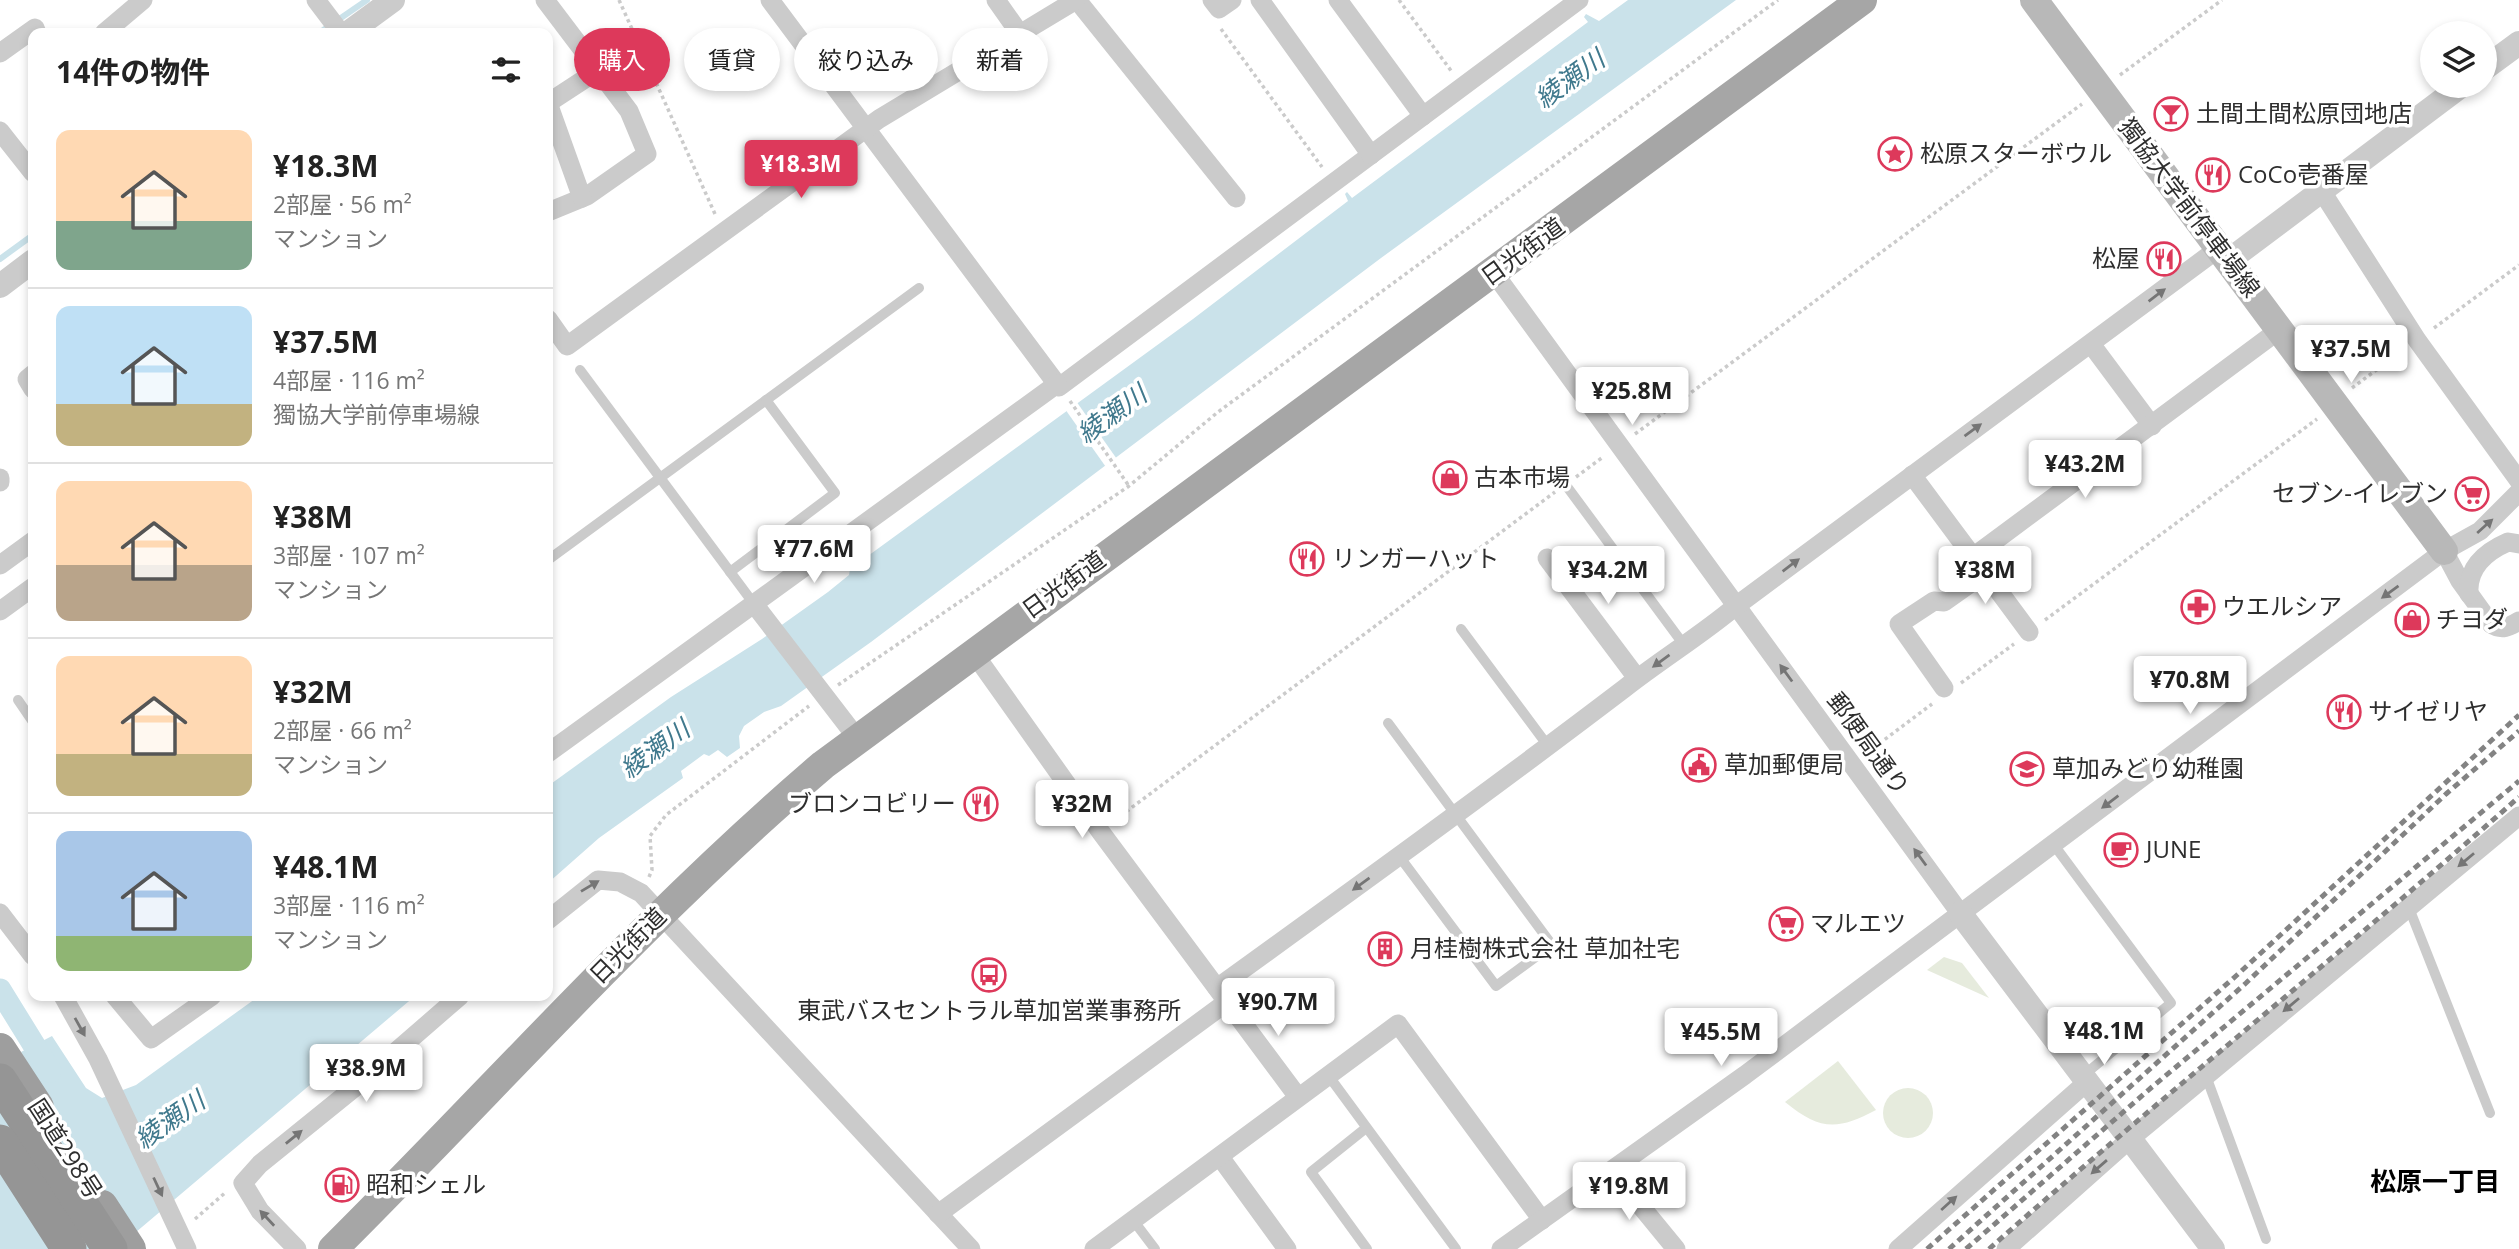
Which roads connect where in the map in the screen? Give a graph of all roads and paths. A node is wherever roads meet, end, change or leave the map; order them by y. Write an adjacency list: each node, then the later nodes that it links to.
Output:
1 (143, 0): 20 (street)
2 (316, 0): 21 (street)
3 (393, 0): 22 (street)
4 (545, 0): 26 (street)
5 (619, 0): 49 (path)
6 (770, 0): 40 (street)
7 (996, 0): 23 (street)
8 (1077, 0): 24 (street); 47 (street)
9 (1212, 0): 10 (street)
10 (1232, 0)
11 (1260, 0): 42 (street)
12 (1338, 0): 38 (street)
13 (1399, 0): 33 (path)
14 (1579, 0): 33 (street)
15 (1778, 0): 68 (path)
16 (1862, 0): 52 (main road, 日光街道)
17 (2034, 0): 50 (main road, 獨協大学前停車場線)
18 (2222, 0): 31 (path)
19 (1216, 22): 44 (path)
20 (110, 28)
21 (337, 28)
22 (355, 28)
23 (1016, 28)
24 (1030, 28)
25 (28, 33): 28 (street)
26 (574, 40)
27 (2519, 43): 29 (street)
28 (0, 53)
29 (2497, 59)
30 (952, 76): 40 (street)
31 (2115, 78)
32 (574, 86): 37 (street)
33 (1462, 86): 38 (street)
34 (613, 91): 46 (street)
35 (2446, 98): 45 (street)
36 (2090, 99): 63 (path)
37 (553, 100)
38 (1423, 116): 42 (street)
39 (553, 117): 46 (street)
40 (866, 128): 49 (street); 59 (street)
41 (0, 131): 43 (street)
42 (1371, 155): 44 (street)
43 (28, 167)
44 (1334, 183): 59 (street)
45 (2321, 190): 50 (street); 66 (street)
46 (582, 198): 48 (street)
47 (1236, 198)
48 (553, 210)
49 (723, 232): 55 (street)
50 (2223, 255): 56 (main road, 獨協大学前停車場線); 57 (street, one-way to 50)
51 (28, 265): 53 (street)
52 (1494, 273): 63 (street, 郵便局通り); 90 (main road, 日光街道)
53 (0, 286)
54 (919, 288): 60 (lane)
55 (553, 326)
56 (2279, 330): 62 (street); 73 (main road, 獨協大学前停車場線)
57 (2091, 344): 62 (street); 64 (street, one-way to 57)
58 (580, 370): 65 (lane)
59 (1060, 388): 68 (path); 83 (street)
60 (766, 400): 65 (lane); 79 (lane)
61 (2321, 416): 88 (path)
62 (2152, 426): 75 (street)
63 (1620, 444): 67 (path); 84 (street, 郵便局通り)
64 (1912, 475): 75 (street); 84 (street, one-way to 64)
65 (660, 478): 74 (lane); 79 (lane)
66 (2519, 481)
67 (1568, 485): 89 (lane)
68 (1129, 486): 93 (path)
69 (1557, 491): 103 (path)
70 (2519, 492): 73 (street, one-way to 70)
71 (2519, 544): 77 (street)
72 (28, 545): 78 (street)
73 (2444, 551): 77 (street); 82 (street); 104 (street, one-way to 104)
74 (553, 556)
75 (1973, 556): 80 (street)
76 (1547, 558): 91 (street)
77 (2480, 560): 82 (street)
78 (0, 565)
79 (730, 572): 83 (lane)
80 (1985, 573): 88 (street); 92 (street)
81 (28, 591): 85 (street)
82 (2469, 594): 86 (street)
83 (754, 604): 93 (street); 99 (street)
84 (1736, 606): 89 (street); 100 (street, 郵便局通り, one-way to 84)
85 (0, 611)
86 (2519, 621)
87 (1461, 629): 98 (lane)
88 (2029, 632): 92 (path)
89 (1684, 645): 91 (street, one-way to 91)
90 (973, 652): 97 (main road, 日光街道); 112 (street)
91 (1637, 678): 98 (street)
92 (1945, 692): 100 (path)
93 (823, 695): 97 (street); 106 (path)
94 (18, 700): 95 (lane)
95 (28, 715)
96 (1388, 723): 101 (lane)
97 (857, 738): 106 (main road, 日光街道)
98 (1548, 746): 101 (street)
99 (553, 749)
100 (1853, 764): 109 (street, 郵便局通り, one-way to 100)
101 (1458, 814): 105 (street); 105 (lane)
102 (2519, 816): 107 (street, one-way to 107)
103 (1109, 824)
104 (2054, 845): 109 (street); 119 (lane)
105 (1399, 856): 112 (street, one-way to 112)
106 (650, 904): 110 (street, one-way to 106); 130 (street); 141 (main road, 日光街道)
107 (2409, 908): 120 (street, one-way to 120); 122 (lane)
108 (0, 913): 111 (street)
109 (1959, 913): 119 (street); 127 (street)
110 (553, 916)
111 (28, 949)
112 (1222, 995): 121 (street); 130 (street)
113 (66, 1001): 139 (street, one-way to 139)
114 (119, 1001): 115 (street)
115 (205, 1001)
116 (454, 1001): 129 (street, one-way to 116)
117 (1, 1061): 137 (highway); 138 (highway, 国道298号)
118 (1328, 1075): 121 (street); 123 (lane); 132 (street)
119 (2089, 1076): 124 (street); 150 (street, one-way to 119)
120 (2206, 1076): 124 (street); 134 (lane)
121 (1298, 1097): 126 (street)
122 (2490, 1112)
123 (1366, 1128): 146 (lane); 147 (lane)
124 (2130, 1139): 151 (street, one-way to 151); 152 (street)
125 (0, 1142): 136 (highway)
126 (1220, 1157): 131 (street); 145 (street)
127 (1612, 1171): 132 (street); 149 (street)
128 (0, 1174): 135 (highway)
129 (243, 1183): 133 (path); 140 (street, one-way to 129)
130 (938, 1214): 142 (street)
131 (1133, 1220): 143 (street); 144 (lane)
132 (1542, 1220): 148 (street)
133 (189, 1224)
134 (2266, 1239)
135 (48, 1249)
136 (69, 1249)
137 (110, 1249)
138 (130, 1249)
139 (187, 1249)
140 (297, 1249)
141 (333, 1249)
142 (971, 1249)
143 (1094, 1249)
144 (1154, 1249)
145 (1287, 1249)
146 (1367, 1249)
147 (1456, 1249)
148 (1501, 1249)
149 (1676, 1249)
150 (1898, 1249)
151 (2006, 1249)
152 (2213, 1249)

